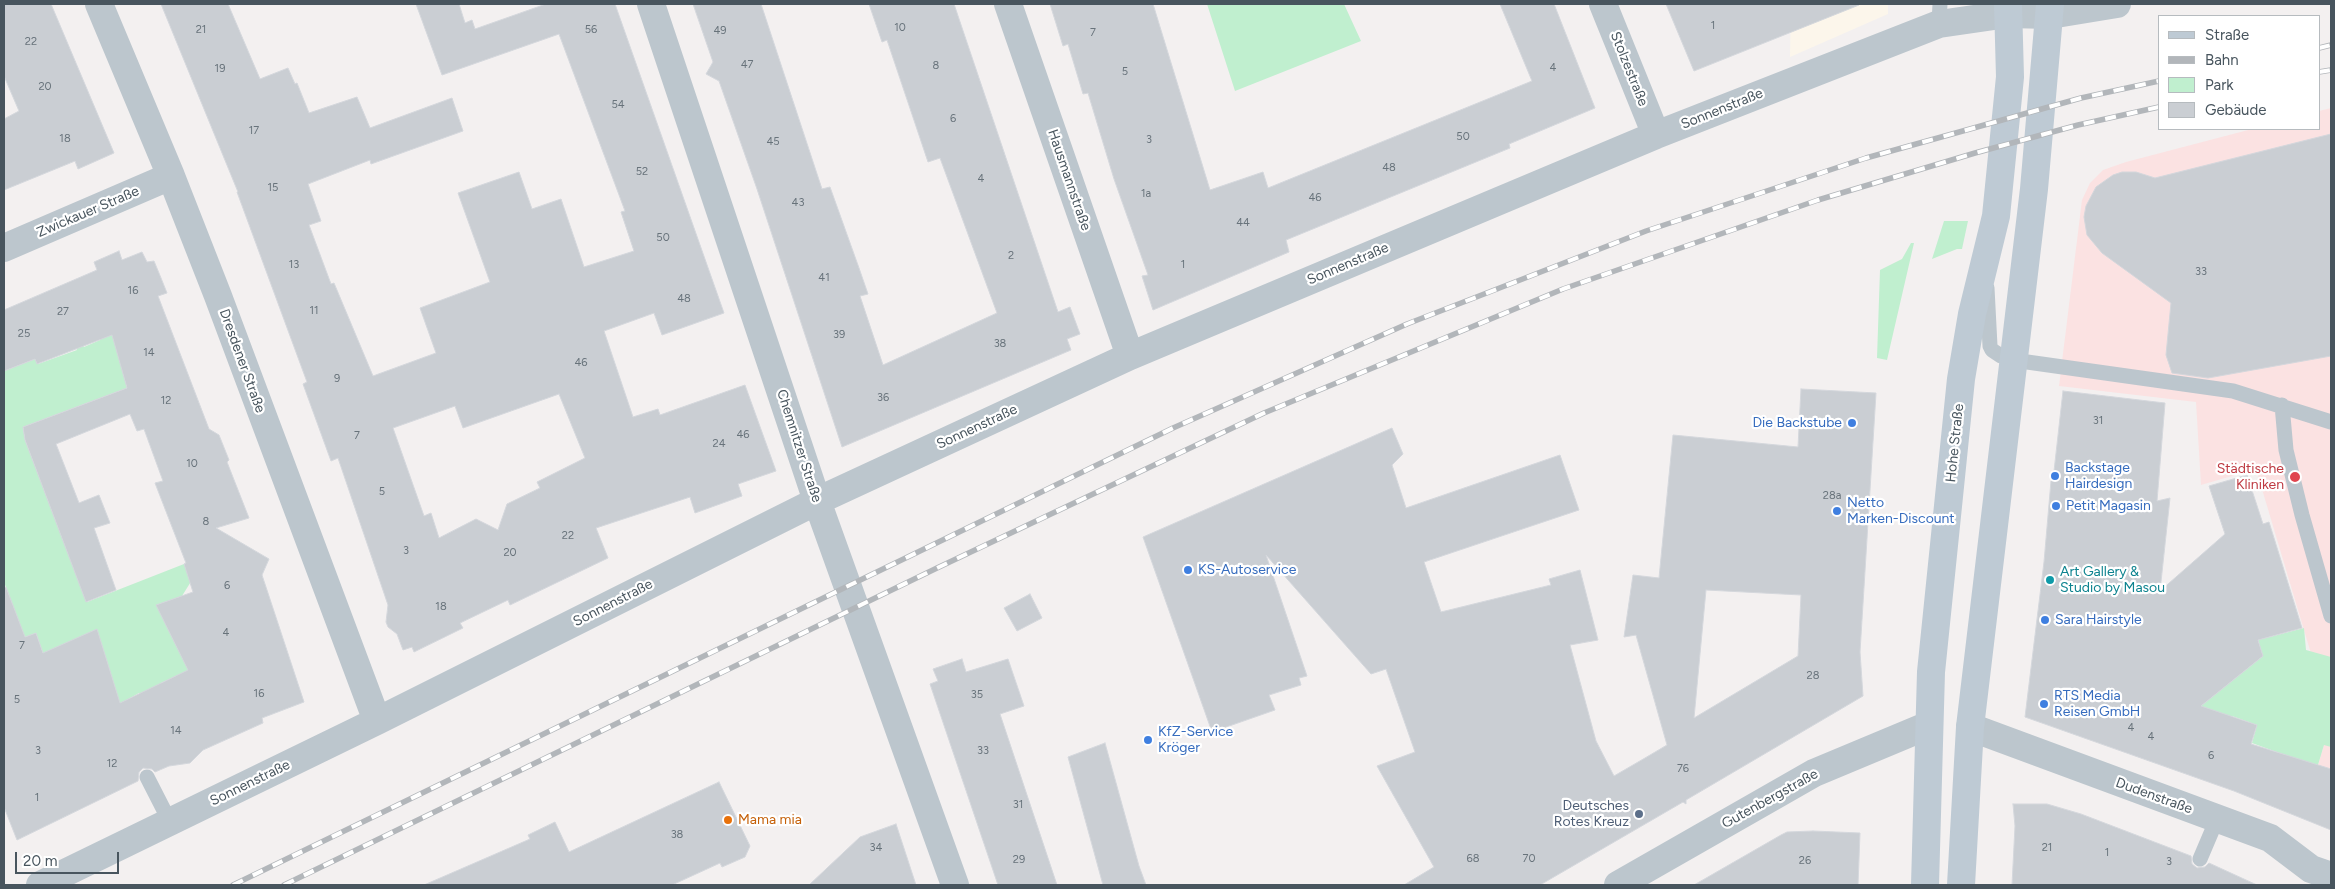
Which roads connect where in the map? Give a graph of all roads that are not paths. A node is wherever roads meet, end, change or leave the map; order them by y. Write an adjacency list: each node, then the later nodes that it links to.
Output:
1 (99, 4): 10 (street, Dresdener Straße)
2 (651, 4): 17 (street, Chemnitzer Straße)
3 (1008, 4): 13 (street, Hausmannstraße)
4 (1603, 4): 9 (street, Stolzestraße)
5 (2117, 4): 6 (street, Sonnenstraße)
6 (2050, 9): 8 (street, Sonnenstraße); 14 (main road)
7 (1940, 14): 8 (street, Sonnenstraße); 9 (street, Sonnenstraße)
8 (2009, 18): 12 (main road, Hohe Straße)
9 (1656, 135): 13 (street, Sonnenstraße)
10 (171, 176): 11 (street, Zwickauer Straße); 19 (street, Dresdener Straße)
11 (4, 248)
12 (1986, 262): 14 (lane); 20 (main road, Hohe Straße)
13 (1130, 356): 17 (street, Sonnenstraße)
14 (2013, 360): 15 (lane); 21 (main road)
15 (2282, 405): 16 (lane); 18 (lane)
16 (2331, 422)
17 (817, 501): 19 (street, Sonnenstraße); 28 (street, Chemnitzer Straße)
18 (2331, 616)
19 (377, 721): 24 (street, Sonnenstraße)
20 (1929, 725): 21 (main road); 29 (street, Gutenbergstraße); 30 (main road, Hohe Straße)
21 (1970, 726): 23 (street, Dudenstraße); 31 (main road)
22 (147, 777): 24 (lane)
23 (2217, 819): 25 (lane); 26 (street, Dudenstraße)
24 (170, 822): 27 (street, Sonnenstraße)
25 (2200, 859)
26 (2331, 876)
27 (40, 885)
28 (955, 885)
29 (1618, 885)
30 (1925, 885)
31 (1961, 885)

